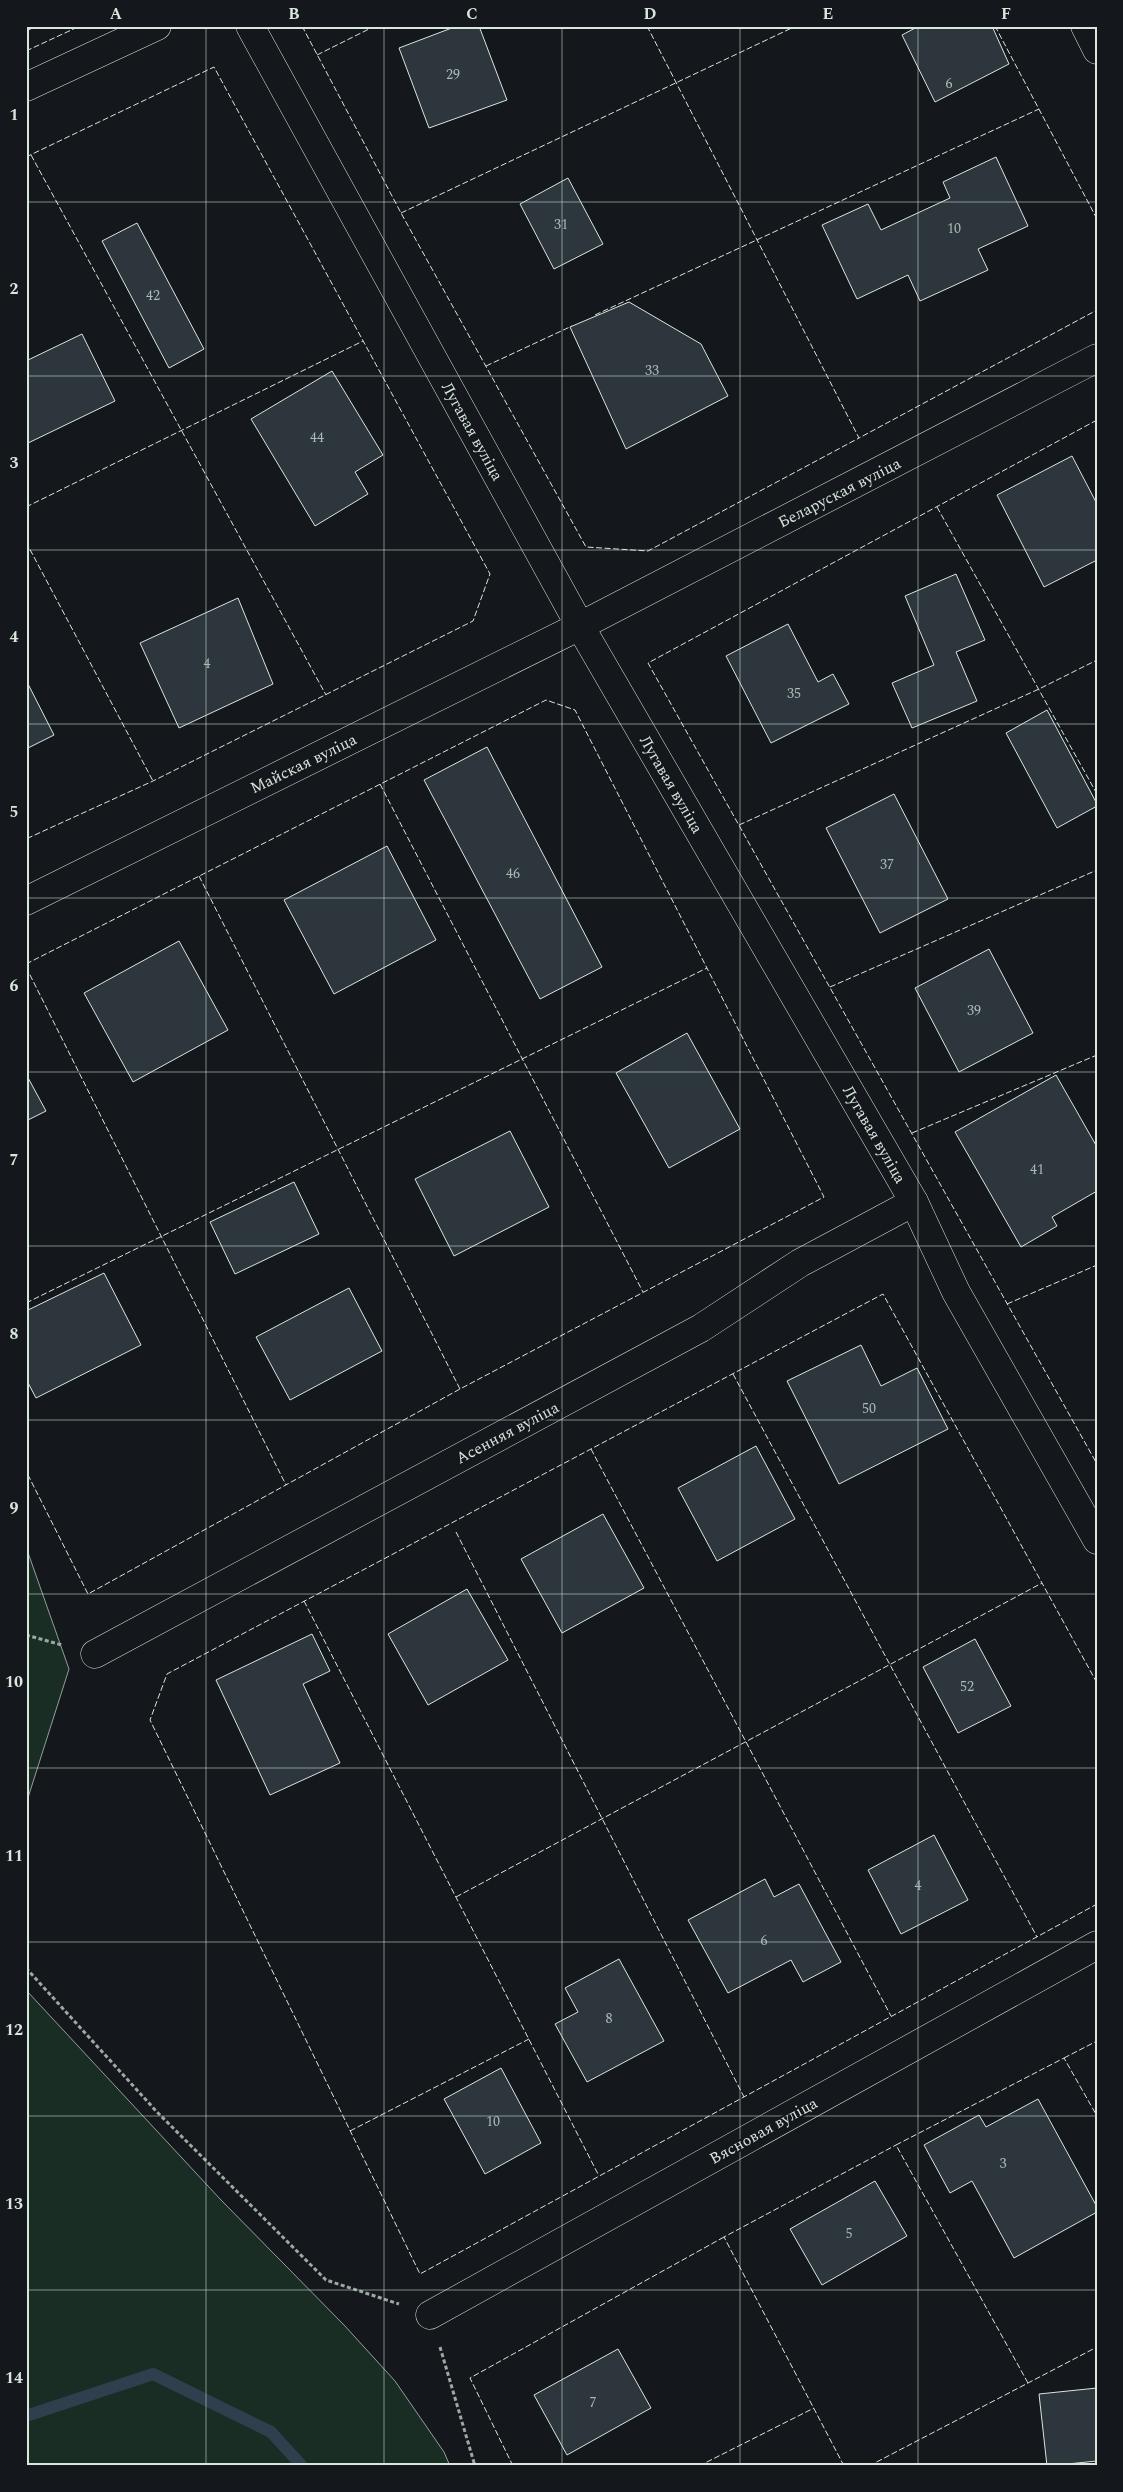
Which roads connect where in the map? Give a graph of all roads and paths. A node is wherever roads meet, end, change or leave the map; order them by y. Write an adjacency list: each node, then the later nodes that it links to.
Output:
1 (157, 26): 5 (street)
2 (250, 26): 7 (street, Лугавая вуліца)
3 (1084, 26): 4 (street)
4 (1097, 50)
5 (26, 87)
6 (1097, 358): 7 (street, Беларуская вуліца)
7 (580, 626): 8 (street, Майская вуліца); 9 (street, Лугавая вуліца)
8 (26, 901)
9 (914, 1202): 10 (street, Лугавая вуліца); 11 (street, Асенняя вуліца)
10 (1097, 1540)
11 (95, 1654)
12 (1097, 1945): 14 (street, Вясновая вуліца)
13 (26, 1968): 14 (path)
14 (430, 2315): 15 (path)
15 (476, 2466)

